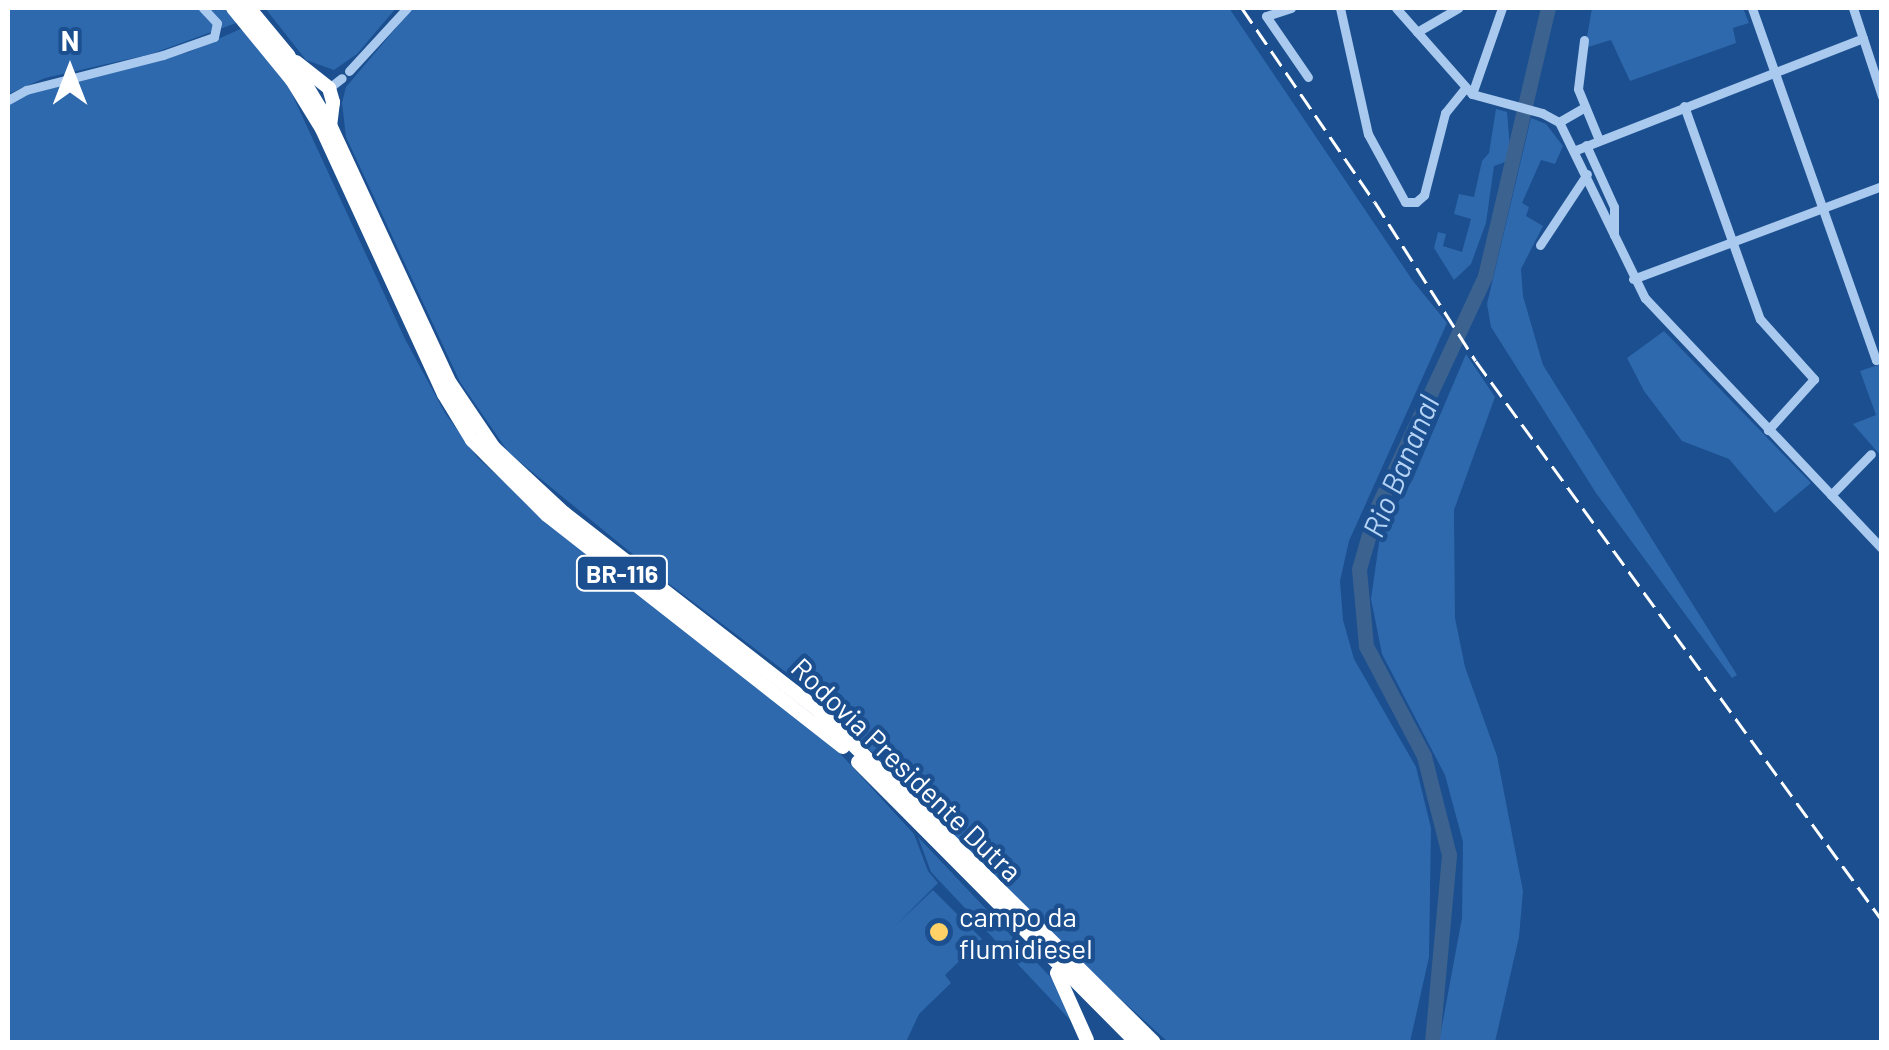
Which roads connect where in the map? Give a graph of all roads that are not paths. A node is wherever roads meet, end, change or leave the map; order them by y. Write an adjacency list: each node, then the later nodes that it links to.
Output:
1 (203, 8): 21 (street)
2 (233, 8): 41 (highway, Rodovia Presidente Dutra / BR-116)
3 (249, 8): 15 (highway, Rodovia Presidente Dutra / BR-116)
4 (407, 8): 18 (street)
5 (1291, 8): 17 (street)
6 (1340, 8): 19 (street)
7 (1396, 8): 12 (street)
8 (1458, 8): 12 (street)
9 (1502, 8): 19 (street)
10 (1752, 8): 16 (street)
11 (1852, 8): 13 (street)
12 (1416, 32): 19 (street)
13 (1863, 38): 16 (street); 20 (street)
14 (1584, 40): 23 (street)
15 (288, 55): 18 (highway); 25 (highway, Rodovia Presidente Dutra / BR-116)
16 (1775, 73): 22 (street); 31 (street)
17 (1308, 76)
18 (329, 88): 25 (highway)
19 (1469, 91): 24 (street)
20 (1882, 96)
21 (8, 100)
22 (1684, 106): 26 (street); 33 (street)
23 (1584, 108): 24 (street); 26 (street)
24 (1558, 122): 28 (street)
25 (330, 124): 44 (highway, Rodovia Presidente Dutra / BR-116)
26 (1600, 140): 27 (street)
27 (1586, 146): 28 (street); 32 (street)
28 (1576, 150): 29 (street)
29 (1587, 174): 32 (street); 34 (street)
30 (1882, 186): 31 (street)
31 (1821, 210): 33 (street); 36 (street)
32 (1614, 238): 35 (street)
33 (1734, 242): 35 (street); 37 (street)
34 (1540, 245)
35 (1633, 279): 37 (street)
36 (1882, 358)
37 (1768, 430): 39 (street)
38 (1871, 454): 39 (street)
39 (1831, 495): 40 (street)
40 (1882, 549)
41 (1053, 963): 42 (highway); 43 (highway, Rodovia Presidente Dutra / BR-116)
42 (1088, 1040)
43 (1136, 1042)
44 (1154, 1042)

